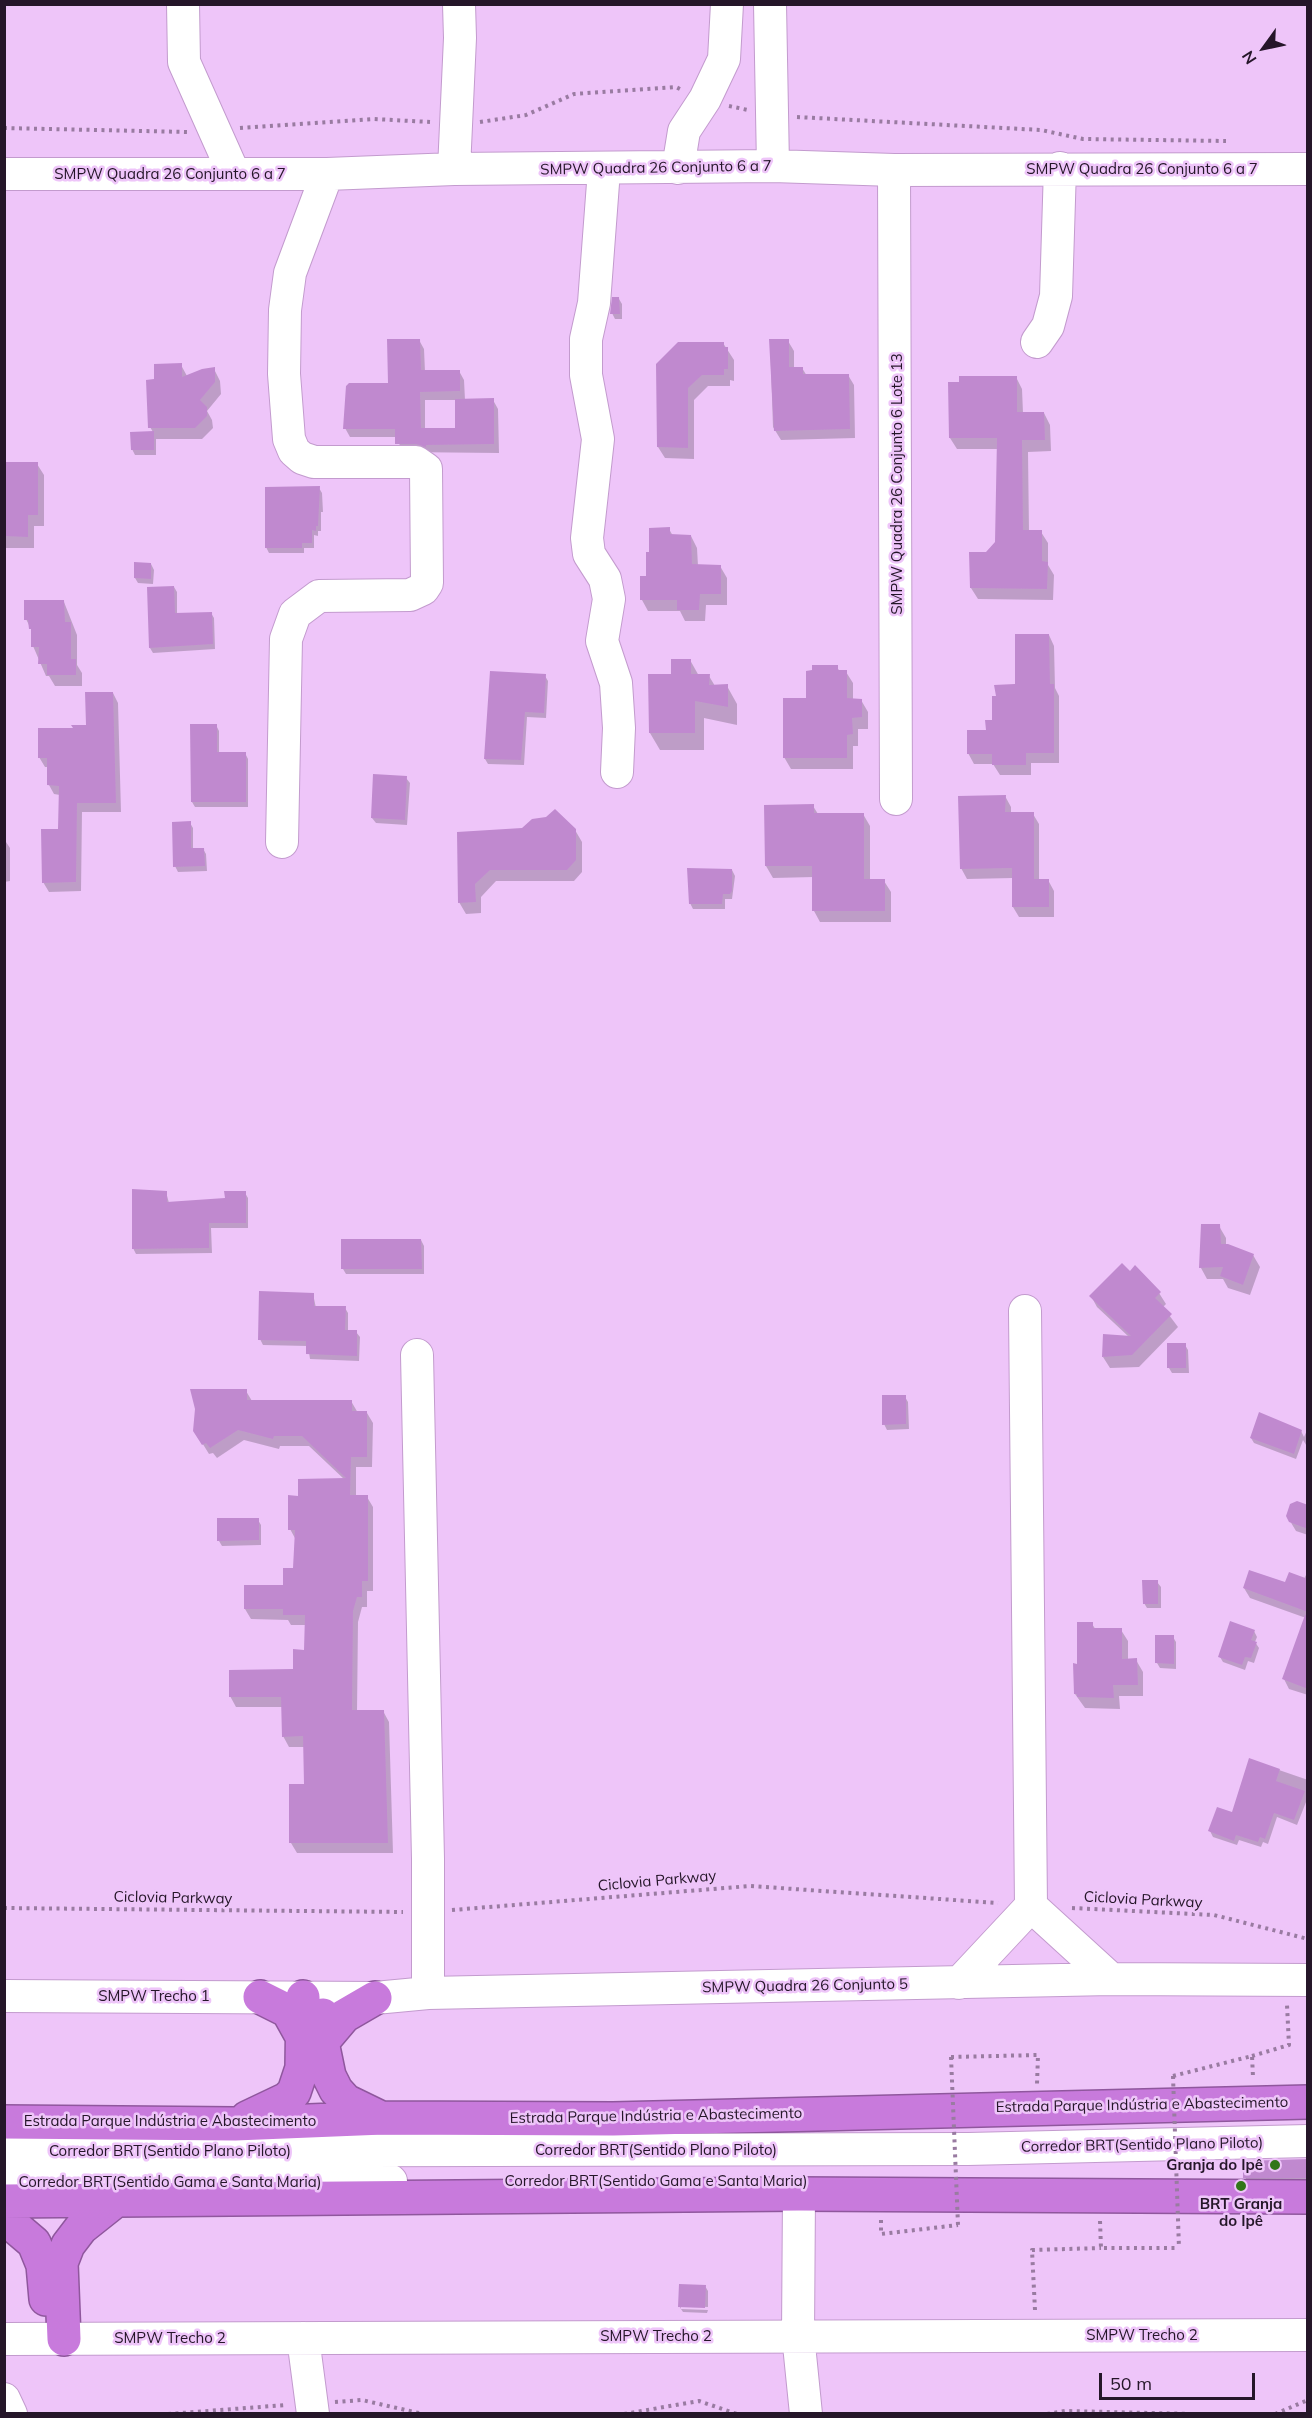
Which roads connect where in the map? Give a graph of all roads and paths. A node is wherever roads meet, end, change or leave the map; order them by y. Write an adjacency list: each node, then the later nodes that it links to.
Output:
1 (183, 4): 9 (street)
2 (459, 4): 7 (street)
3 (727, 4): 5 (street)
4 (770, 4): 6 (street)
5 (705, 99): 6 (path); 7 (path); 12 (street)
6 (772, 116): 10 (path); 11 (street)
7 (456, 123): 9 (path); 14 (street)
8 (4, 128): 9 (path)
9 (215, 133): 19 (street)
10 (1235, 141)
11 (773, 166): 12 (street, SMPW Quadra 26 Conjunto 6 a 7); 17 (street, SMPW Quadra 26 Conjunto 6 a 7)
12 (678, 168): 16 (street, SMPW Quadra 26 Conjunto 6 a 7)
13 (1060, 168): 15 (street, SMPW Quadra 26 Conjunto 6 a 7); 17 (street, SMPW Quadra 26 Conjunto 6 a 7); 21 (street)
14 (454, 169): 16 (street, SMPW Quadra 26 Conjunto 6 a 7); 20 (street, SMPW Quadra 26 Conjunto 6 a 7)
15 (1308, 169)
16 (604, 170): 22 (street)
17 (894, 170): 23 (street, SMPW Quadra 26 Conjunto 6 Lote 13)
18 (4, 174): 19 (street, SMPW Quadra 26 Conjunto 6 a 7)
19 (234, 174): 20 (street, SMPW Quadra 26 Conjunto 6 a 7)
20 (327, 174): 24 (street)
21 (1037, 342)
22 (617, 772)
23 (896, 799)
24 (282, 842)
25 (1025, 1311): 27 (street)
26 (417, 1355): 29 (street)
27 (1031, 1906): 29 (path, Ciclovia Parkway); 30 (path, Ciclovia Parkway); 31 (street); 33 (street)
28 (4, 1908): 29 (path, Ciclovia Parkway)
29 (427, 1912): 35 (street)
30 (1308, 1939)
31 (1111, 1979): 32 (street, SMPW Quadra 26 Conjunto 5); 33 (street, SMPW Quadra 26 Conjunto 5)
32 (1297, 1980): 40 (path)
33 (959, 1983): 35 (street, SMPW Quadra 26 Conjunto 5)
34 (7, 1993): 36 (street, SMPW Trecho 1)
35 (428, 1993): 38 (street, SMPW Quadra 26 Conjunto 5)
36 (260, 1996): 37 (street, SMPW Trecho 1); 39 (highway)
37 (313, 1997): 38 (street, SMPW Quadra 26 Conjunto 5); 39 (highway)
38 (375, 1998): 39 (highway)
39 (312, 2040): 44 (highway); 46 (highway)
40 (1252, 2056): 41 (path); 58 (path, bridge)
41 (1255, 2102): 42 (highway, Estrada Parque Indústria e Abastecimento); 43 (highway, Estrada Parque Indústria e Abastecimento)
42 (1308, 2102)
43 (1037, 2107): 44 (highway, Estrada Parque Indústria e Abastecimento); 52 (path, bridge)
44 (383, 2118): 46 (highway, Estrada Parque Indústria e Abastecimento)
45 (4, 2121): 46 (highway, Estrada Parque Indústria e Abastecimento)
46 (235, 2124)
47 (1308, 2141): 48 (street, Corredor BRT(Sentido Plano Piloto))
48 (4, 2151)
49 (4, 2183): 50 (street, Corredor BRT(Sentido Gama e Santa Maria))
50 (1308, 2186)
51 (799, 2194): 52 (highway); 56 (highway); 59 (street)
52 (881, 2195): 53 (highway)
53 (1098, 2196): 54 (highway); 58 (path)
54 (1308, 2197)
55 (4, 2201): 56 (highway)
56 (115, 2201): 64 (highway)
57 (4, 2222): 64 (highway)
58 (1101, 2248): 60 (path)
59 (798, 2335): 60 (street, SMPW Trecho 2); 62 (street, SMPW Trecho 2); 71 (street)
60 (1036, 2335): 61 (street, SMPW Trecho 2)
61 (1308, 2335)
62 (303, 2338): 64 (street, SMPW Trecho 2); 68 (street)
63 (4, 2339): 64 (street, SMPW Trecho 2)
64 (56, 2339)
65 (4, 2399): 67 (street)
66 (1308, 2400): 74 (path)
67 (11, 2414)
68 (313, 2414)
69 (624, 2414): 70 (path)
70 (737, 2414)
71 (806, 2414)
72 (1047, 2414): 73 (path)
73 (1194, 2414)
74 (1275, 2414)

